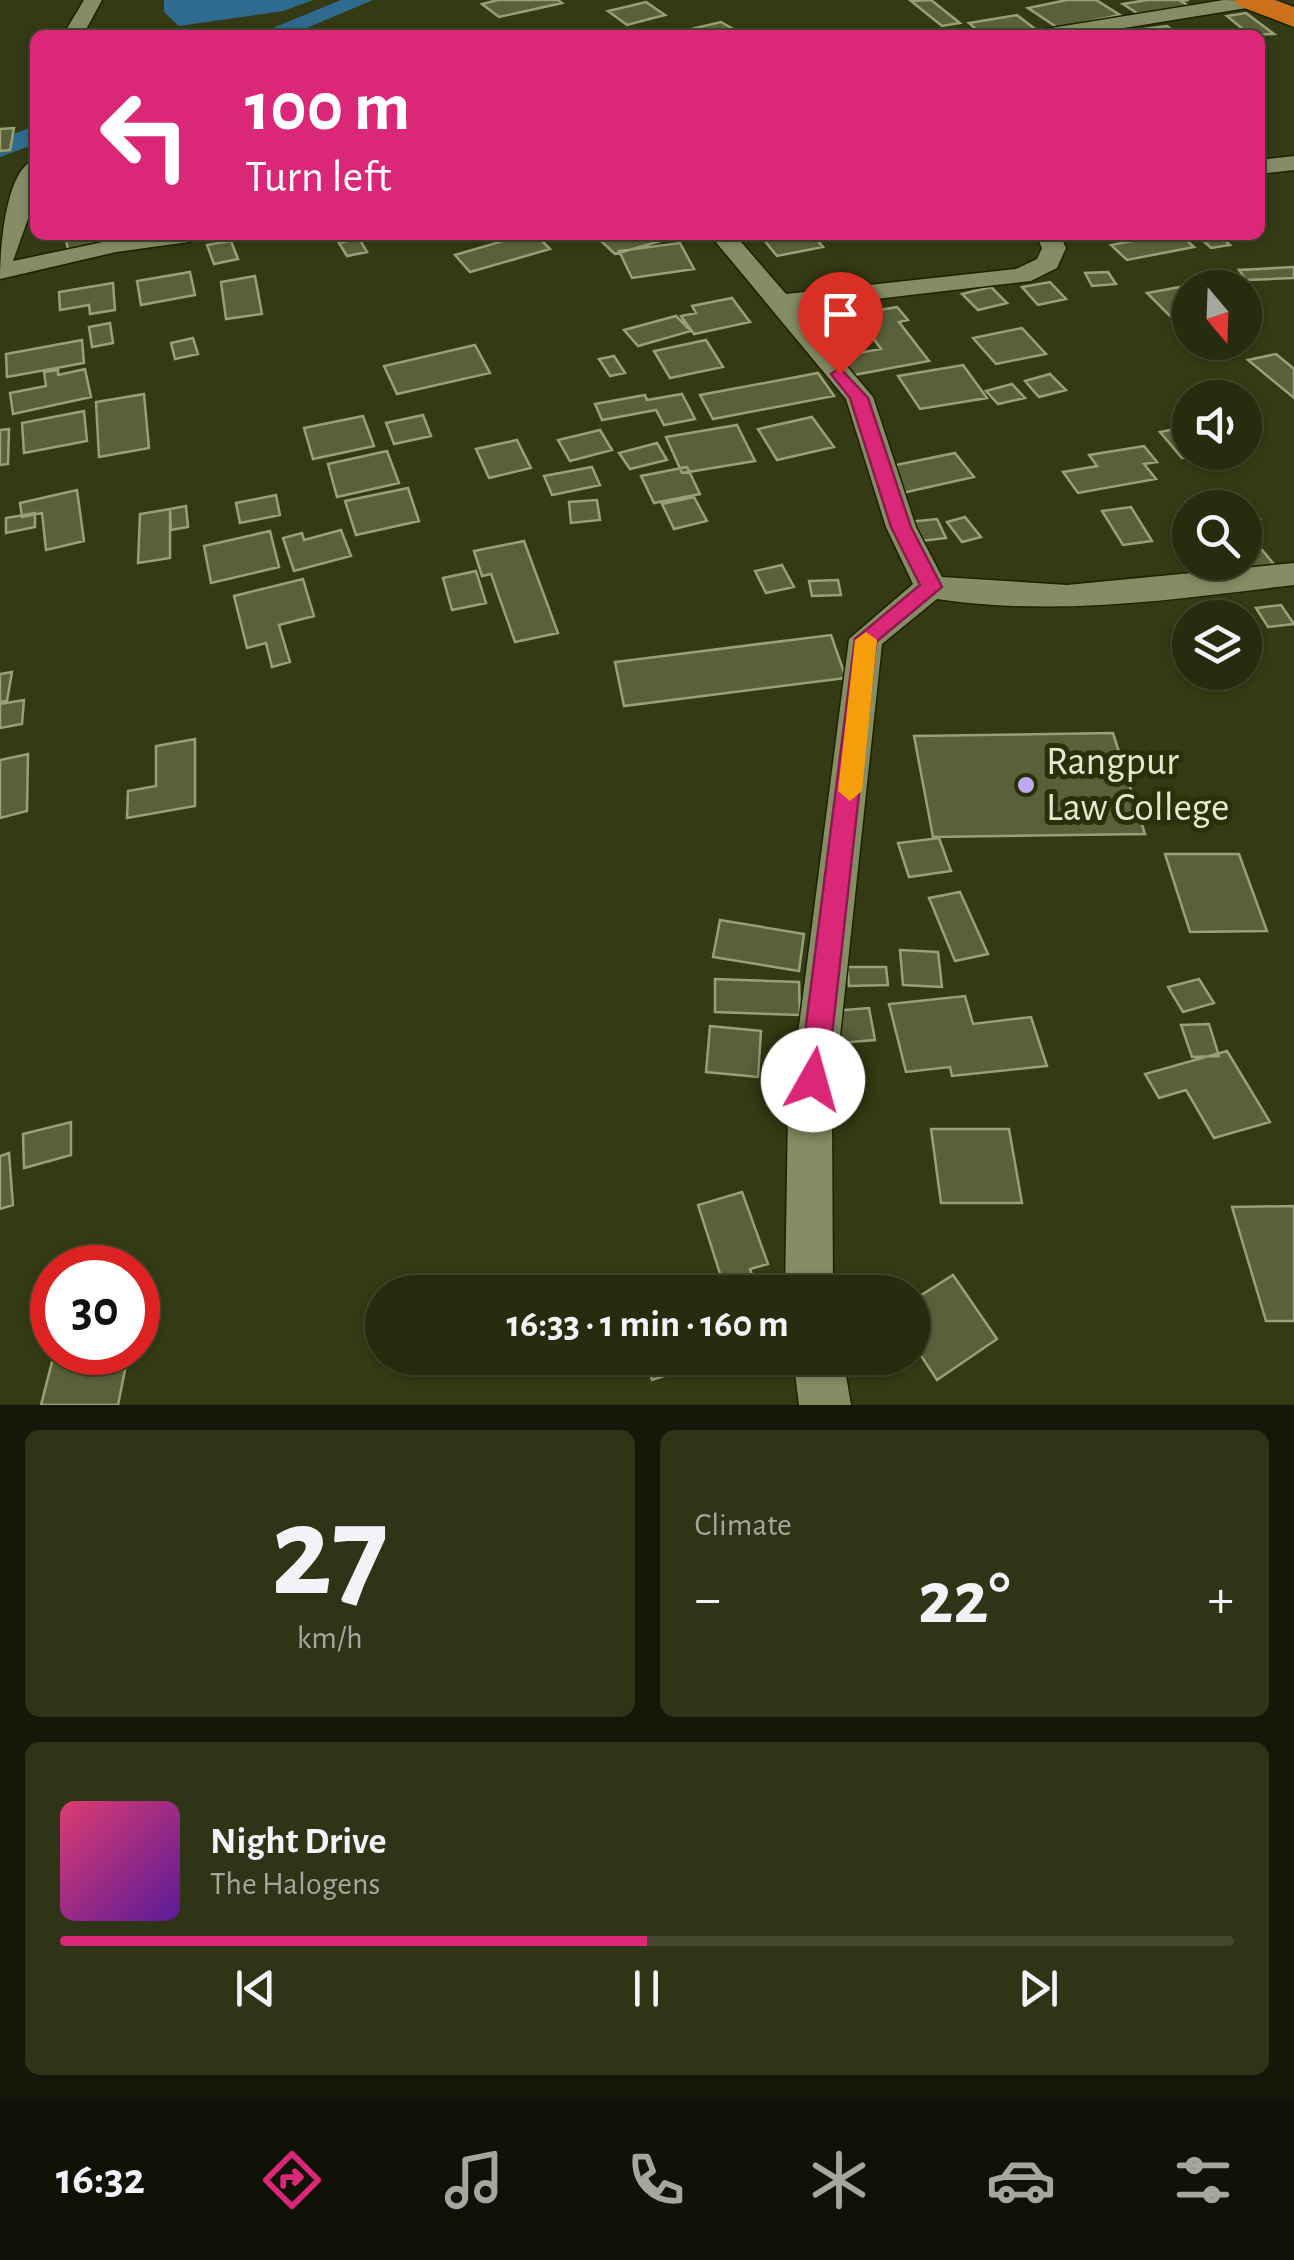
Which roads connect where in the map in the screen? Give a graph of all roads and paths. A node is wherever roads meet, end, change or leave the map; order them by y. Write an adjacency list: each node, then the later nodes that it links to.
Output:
1 (93, 0): 4 (street)
2 (1251, 1): 3 (highway); 5 (street)
3 (1294, 18)
4 (75, 30)
5 (1075, 30)
6 (1294, 163): 7 (street)
7 (1265, 166)
8 (30, 181): 12 (street)
9 (152, 240): 13 (street)
10 (727, 240): 14 (street)
11 (1050, 240): 14 (street)
12 (0, 263)
13 (0, 271)
14 (783, 302): 16 (street)
15 (1294, 574): 16 (street)
16 (931, 587): 17 (street)
17 (809, 1275)
18 (821, 1375): 19 (street)
19 (825, 1405)

